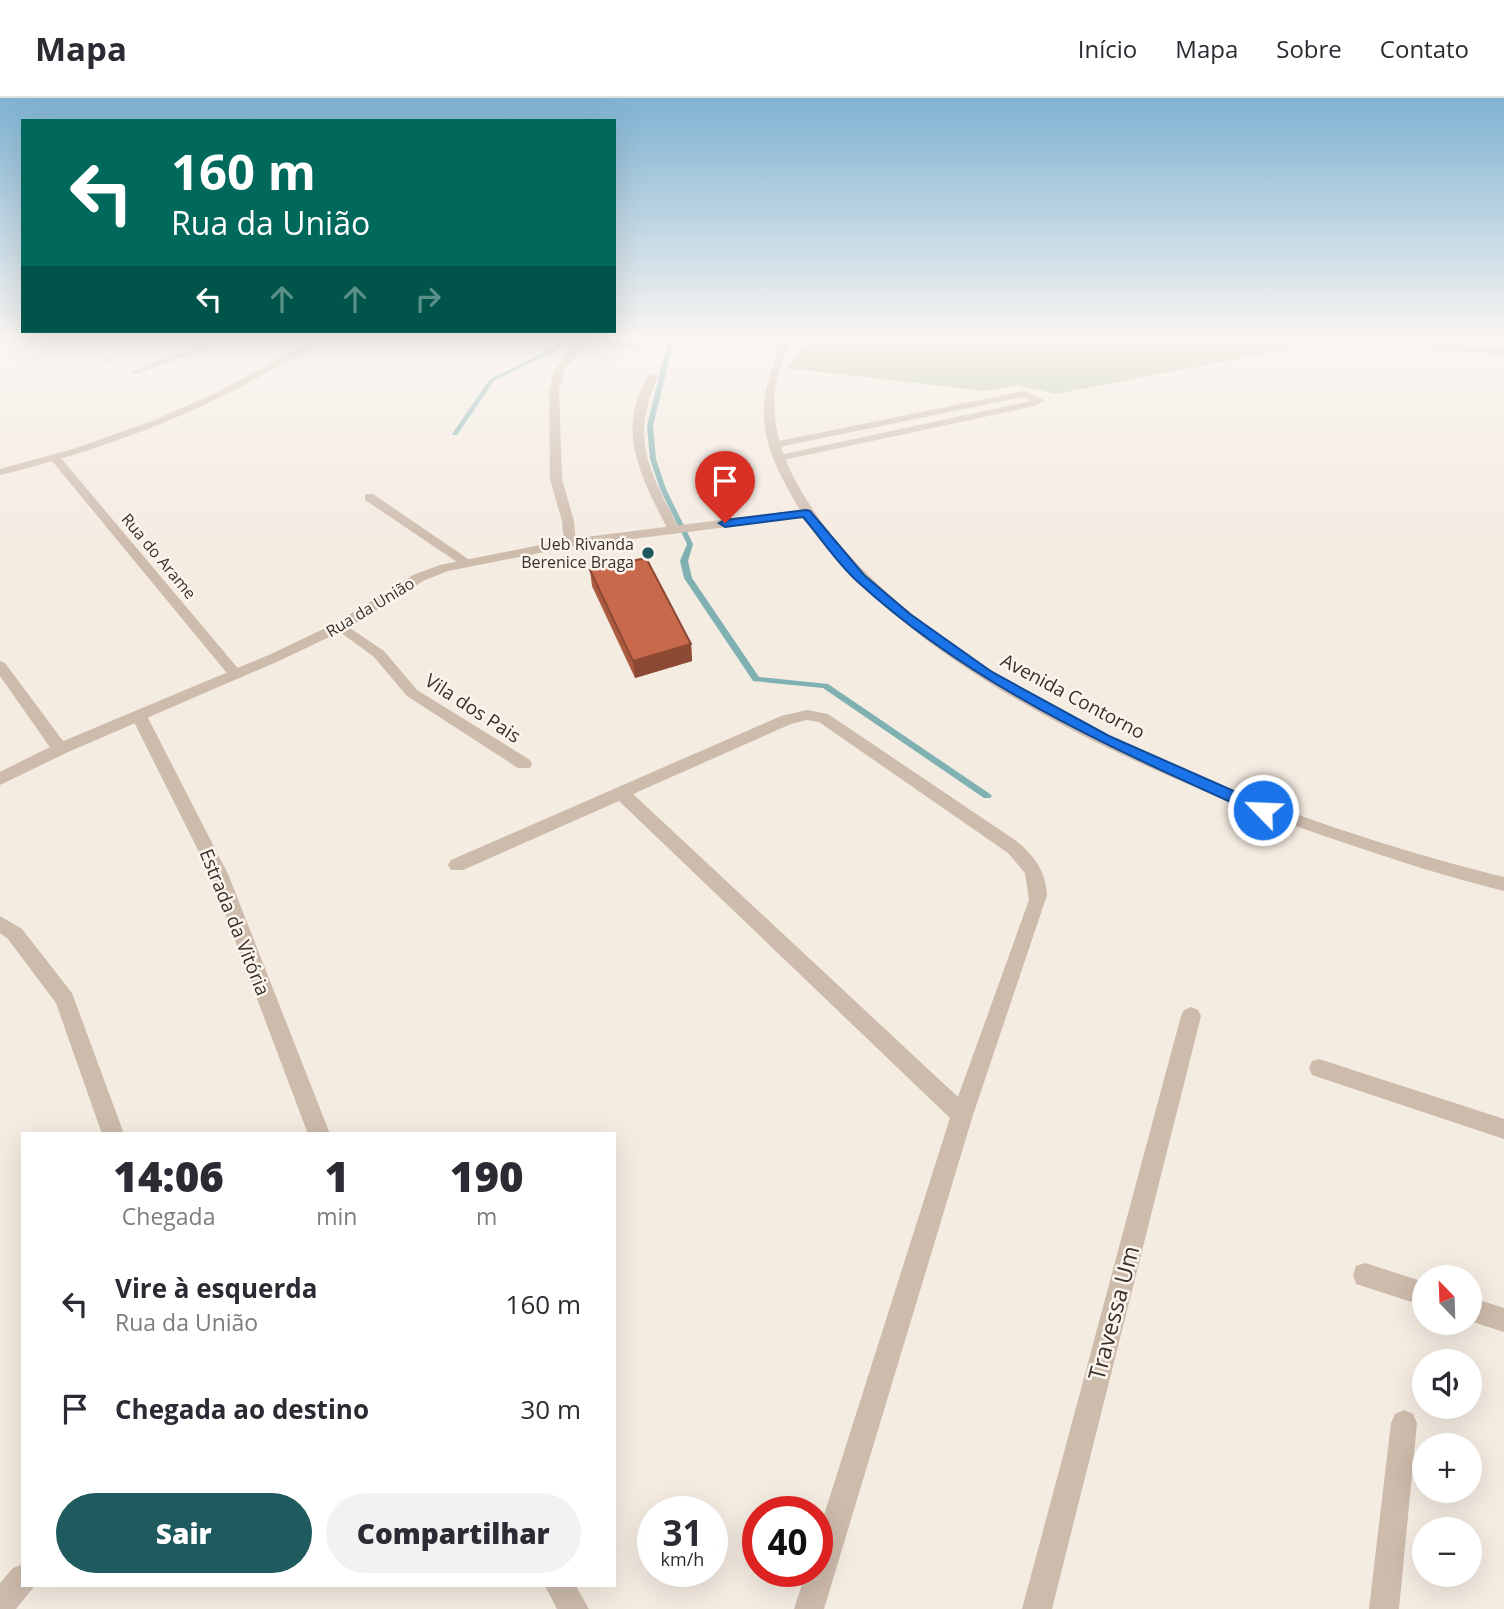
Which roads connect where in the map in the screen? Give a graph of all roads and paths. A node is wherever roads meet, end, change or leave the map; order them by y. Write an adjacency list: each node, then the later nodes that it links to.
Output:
1 (185, 411): 9 (street)
2 (554, 411): 14 (street)
3 (640, 411): 13 (street)
4 (768, 411): 7 (street, Avenida Contorno)
5 (943, 411): 7 (street)
6 (999, 411): 8 (street)
7 (774, 445): 8 (street, Avenida Contorno)
8 (779, 457): 12 (street, Avenida Contorno)
9 (56, 459): 10 (street); 18 (street, Rua do Arame)
10 (0, 472)
11 (369, 497): 15 (street)
12 (806, 513): 13 (street, Rua da União); 25 (street, Avenida Contorno)
13 (675, 529): 14 (street, Rua da União)
14 (570, 543): 15 (street, Rua da União)
15 (468, 563): 16 (street, Rua da União)
16 (341, 626): 18 (street, Rua da União); 21 (street, Vila dos Pais)
17 (0, 666): 20 (street)
18 (236, 675): 19 (street, Rua da União)
19 (139, 716): 20 (street, Rua da União); 32 (street, Estrada da Vitória)
20 (60, 749): 22 (street, Rua da União)
21 (524, 764)
22 (0, 779)
23 (621, 793): 24 (street); 29 (street); 29 (street)
24 (457, 865)
25 (1504, 884)
26 (0, 923): 31 (street)
27 (1191, 1016): 43 (street, Travessa Um)
28 (1319, 1068): 30 (street)
29 (962, 1115): 42 (street)
30 (1504, 1129)
31 (112, 1132)
32 (318, 1132)
33 (1365, 1275): 34 (street)
34 (1412, 1290)
35 (1482, 1313): 36 (street)
36 (1504, 1320)
37 (1404, 1423): 44 (street)
38 (21, 1580): 40 (street)
39 (560, 1587): 41 (street)
40 (0, 1605)
41 (574, 1609)
42 (810, 1609)
43 (1037, 1609)
44 (1384, 1609)

